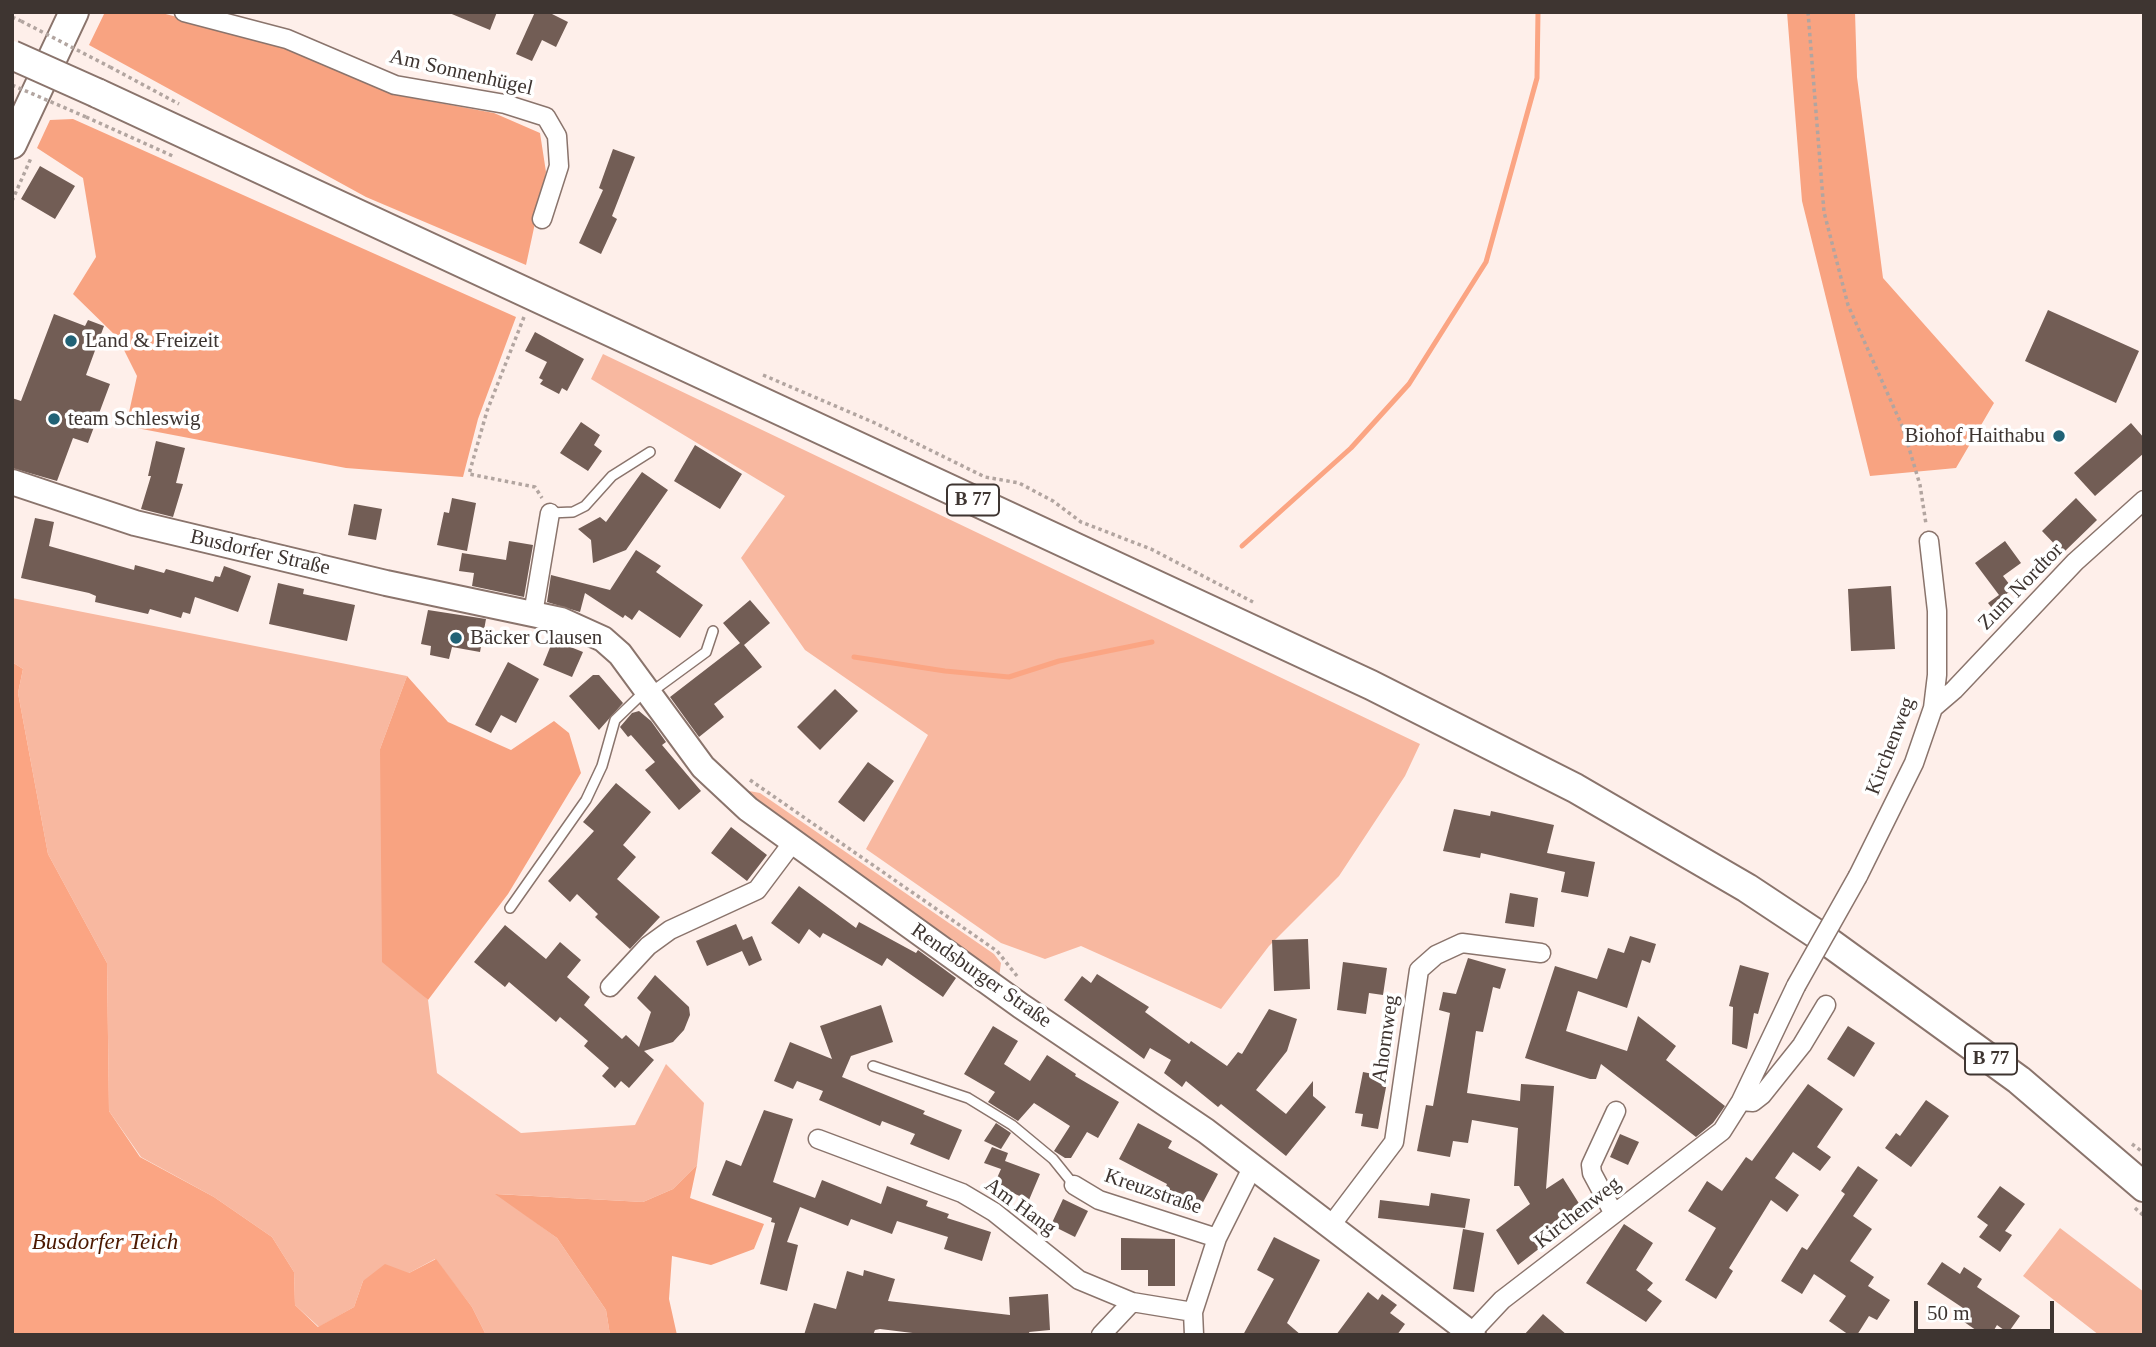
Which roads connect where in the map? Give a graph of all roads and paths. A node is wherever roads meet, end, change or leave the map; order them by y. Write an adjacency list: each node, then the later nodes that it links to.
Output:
1 (74, 12): 9 (main road)
2 (184, 12): 11 (street, Am Sonnenhügel)
3 (1808, 12): 17 (path)
4 (12, 17): 6 (path, bridge)
5 (12, 55): 8 (main road, B 77, bridge)
6 (110, 66)
7 (12, 85): 8 (path, bridge)
8 (92, 105): 10 (path); 35 (main road, B 77)
9 (12, 144)
10 (187, 162)
11 (542, 219)
12 (534, 317): 16 (path)
13 (650, 452): 16 (lane)
14 (12, 482): 18 (street, Busdorfer Straße)
15 (2144, 500): 21 (street, Zum Nordtor)
16 (550, 513): 18 (street)
17 (1929, 541): 21 (street, Kirchenweg)
18 (522, 612): 20 (street, Rendsburger Straße)
19 (713, 631): 20 (lane)
20 (647, 692): 23 (street, Rendsburger Straße); 24 (lane)
21 (1933, 708): 30 (street, Kirchenweg, bridge)
22 (739, 778): 28 (path)
23 (793, 842): 26 (street); 28 (street, Rendsburger Straße)
24 (510, 908)
25 (1541, 953): 38 (street, Ahornweg)
26 (610, 987)
27 (1826, 1005): 30 (street, Kirchenweg)
28 (1021, 1006): 33 (street, Rendsburger Straße)
29 (873, 1066): 34 (lane)
30 (1741, 1101): 36 (street, Kirchenweg)
31 (1616, 1111): 36 (street)
32 (818, 1139): 40 (street, Am Hang)
33 (1253, 1166): 38 (street, Rendsburger Straße); 39 (street, Kreuzstraße)
34 (1074, 1185): 39 (street, Kreuzstraße)
35 (2139, 1197): 37 (path)
36 (1614, 1214): 42 (street, Kirchenweg)
37 (2144, 1216)
38 (1332, 1224): 42 (street, Rendsburger Straße)
39 (1217, 1238): 41 (street, Kreuzstraße)
40 (1132, 1302): 41 (street, Am Hang); 43 (street)
41 (1193, 1312): 44 (street, Kreuzstraße)
42 (1472, 1334)
43 (1101, 1335)
44 (1194, 1335)

